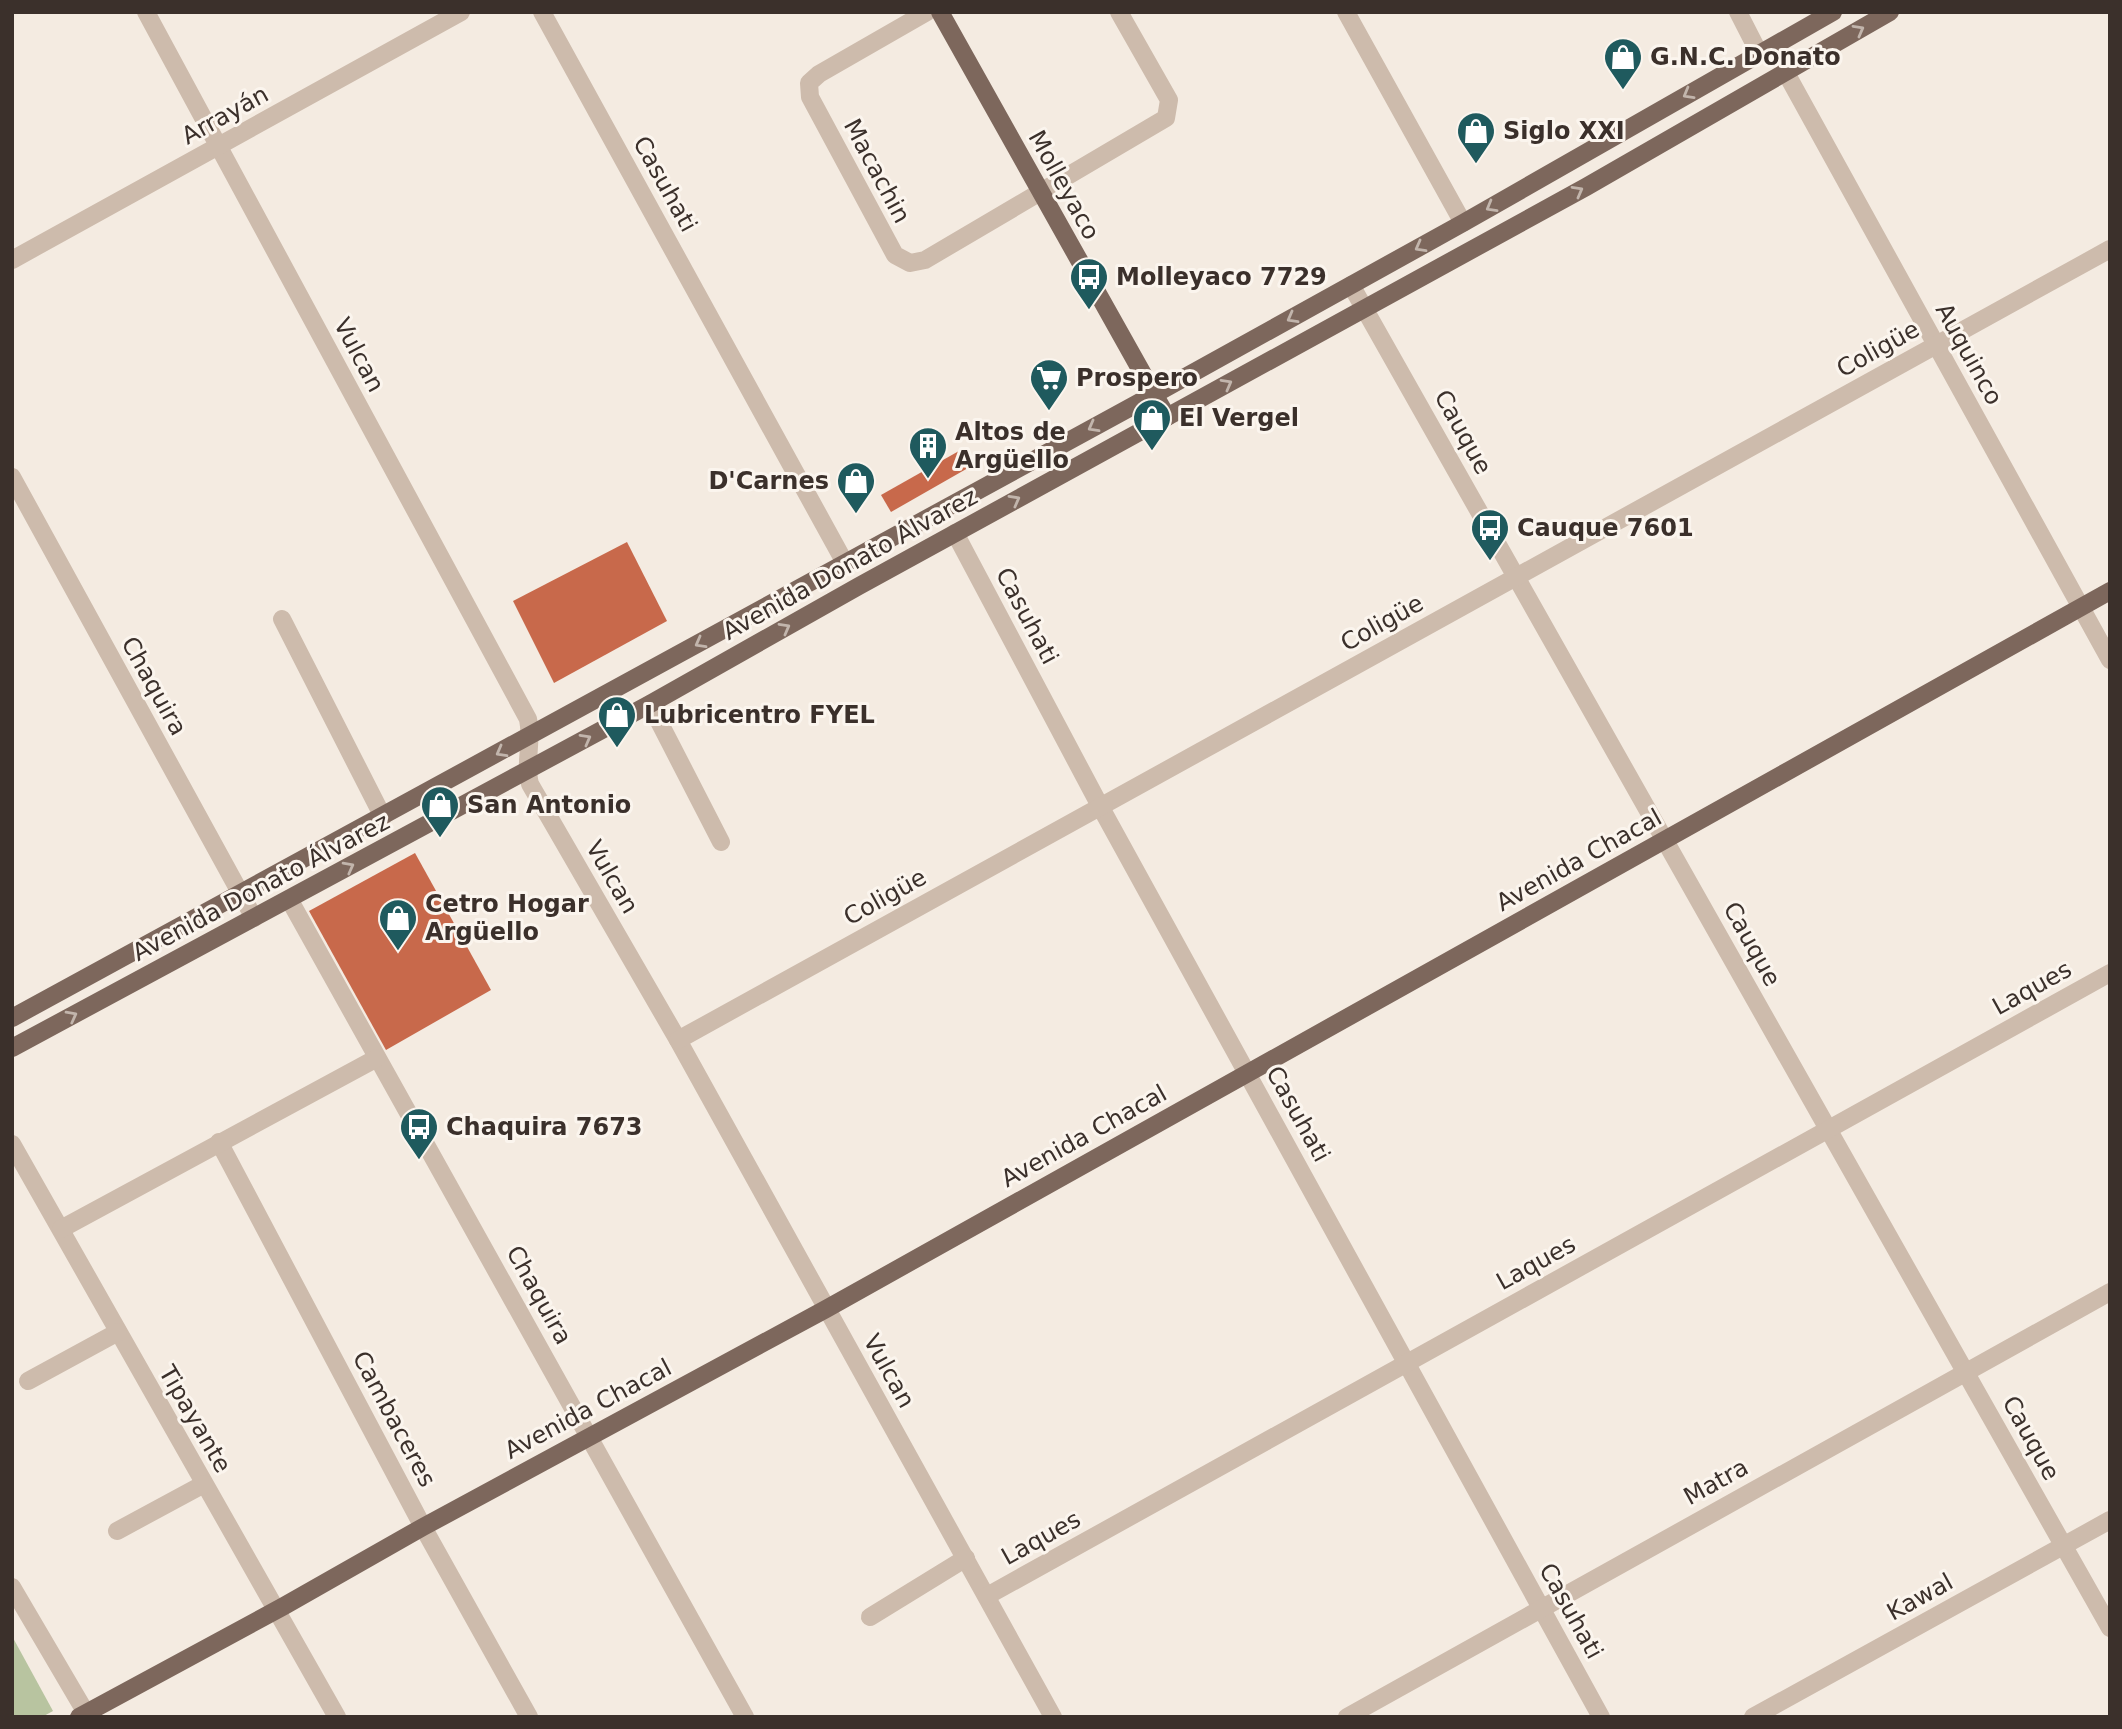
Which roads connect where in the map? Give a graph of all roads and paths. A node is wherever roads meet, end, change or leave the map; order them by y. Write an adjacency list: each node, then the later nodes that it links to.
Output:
1 (146, 12): 13 (street, Vulcan)
2 (461, 12): 13 (street, Arrayán)
3 (542, 12): 25 (street, Casuhati)
4 (927, 12): 14 (street, Macachin)
5 (940, 12): 14 (main road, Molleyaco)
6 (1119, 12): 14 (street)
7 (1346, 12): 15 (street)
8 (1738, 12): 11 (street)
9 (1833, 12): 11 (main road, Avenida Donato Álvarez)
10 (1890, 12): 12 (main road, Avenida Donato Álvarez, one-way to 10)
11 (1759, 53): 15 (main road, Avenida Donato Álvarez, one-way to 15)
12 (1785, 71): 19 (main road, Avenida Donato Álvarez, one-way to 12); 20 (street, Auquinco)
13 (219, 146): 17 (street, Arrayán); 32 (street, Vulcan)
14 (1040, 192): 21 (main road, Molleyaco)
15 (1463, 223): 18 (main road, Avenida Donato Álvarez, one-way to 18)
16 (2110, 249): 20 (street, Coligüe)
17 (12, 260)
18 (1351, 285): 19 (street, Cauque); 21 (main road, Avenida Donato Álvarez, one-way to 21)
19 (1365, 309): 22 (main road, Avenida Donato Álvarez, one-way to 19); 26 (street, Cauque)
20 (1936, 345): 26 (street, Coligüe); 28 (street, Auquinco)
21 (1153, 395): 22 (main road, Molleyaco); 25 (main road, Avenida Donato Álvarez, one-way to 25)
22 (1167, 417): 24 (main road, Avenida Donato Álvarez, one-way to 22)
23 (12, 477): 38 (street, Chaquira)
24 (955, 533): 31 (main road, Avenida Donato Álvarez, one-way to 24); 34 (street, Casuhati)
25 (845, 563): 32 (main road, Avenida Donato Álvarez, one-way to 32)
26 (1517, 577): 34 (street, Coligüe); 36 (street, Cauque)
27 (2110, 591): 28 (main road, Avenida Chacal)
28 (2082, 607): 30 (street, Auquinco); 36 (main road, Avenida Chacal)
29 (282, 619): 35 (street)
30 (2110, 660)
31 (650, 704): 33 (main road, Avenida Donato Álvarez, one-way to 31); 37 (street)
32 (531, 735): 33 (street, Vulcan); 35 (main road, Avenida Donato Álvarez, one-way to 35)
33 (527, 771): 39 (main road, Avenida Donato Álvarez, one-way to 33); 43 (street, Vulcan)
34 (1100, 806): 43 (street, Coligüe); 46 (street, Casuhati)
35 (383, 817): 38 (main road, Avenida Donato Álvarez)
36 (1665, 840): 46 (main road, Avenida Chacal); 47 (street, Cauque)
37 (721, 842)
38 (240, 894): 40 (street, Chaquira); 42 (main road, Avenida Donato Álvarez)
39 (289, 899): 40 (main road, Avenida Donato Álvarez); 45 (street, Chaquira)
40 (254, 918): 44 (main road, Avenida Donato Álvarez, one-way to 40)
41 (2110, 973): 47 (street, Laques)
42 (12, 1018)
43 (678, 1040): 52 (street, Vulcan)
44 (12, 1048)
45 (377, 1058): 48 (street); 57 (street, Chaquira)
46 (1247, 1072): 52 (main road, Avenida Chacal); 54 (street, Casuhati)
47 (1829, 1129): 54 (street, Laques); 55 (street, Cauque)
48 (219, 1142): 50 (street); 60 (street, Cambaceres)
49 (12, 1144): 50 (street, Tipayante)
50 (61, 1229): 53 (street, Tipayante)
51 (2110, 1293): 55 (street, Matra)
52 (826, 1309): 57 (main road, Avenida Chacal); 63 (street, Vulcan)
53 (118, 1332): 56 (street); 58 (street, Tipayante)
54 (1408, 1363): 65 (street, Laques); 66 (street, Casuhati)
55 (1966, 1372): 62 (street, Cauque); 66 (street, Matra)
56 (28, 1381)
57 (590, 1436): 60 (main road, Avenida Chacal); 73 (street, Chaquira)
58 (204, 1484): 61 (street); 67 (street, Tipayante)
59 (2110, 1520): 62 (street, Kawal)
60 (423, 1527): 67 (main road, Avenida Chacal); 72 (street, Cambaceres)
61 (117, 1531)
62 (2063, 1546): 69 (street, Cauque); 77 (street, Kawal)
63 (966, 1558): 65 (street, Vulcan); 68 (street)
64 (12, 1587): 70 (street)
65 (987, 1596): 74 (street, Vulcan)
66 (1541, 1607): 75 (street, Matra); 76 (street, Casuhati)
67 (276, 1611): 70 (main road, Avenida Chacal); 71 (street, Tipayante)
68 (870, 1617)
69 (2110, 1628)
70 (82, 1715)
71 (337, 1717)
72 (529, 1717)
73 (745, 1717)
74 (1053, 1717)
75 (1347, 1717)
76 (1601, 1717)
77 (1753, 1717)

